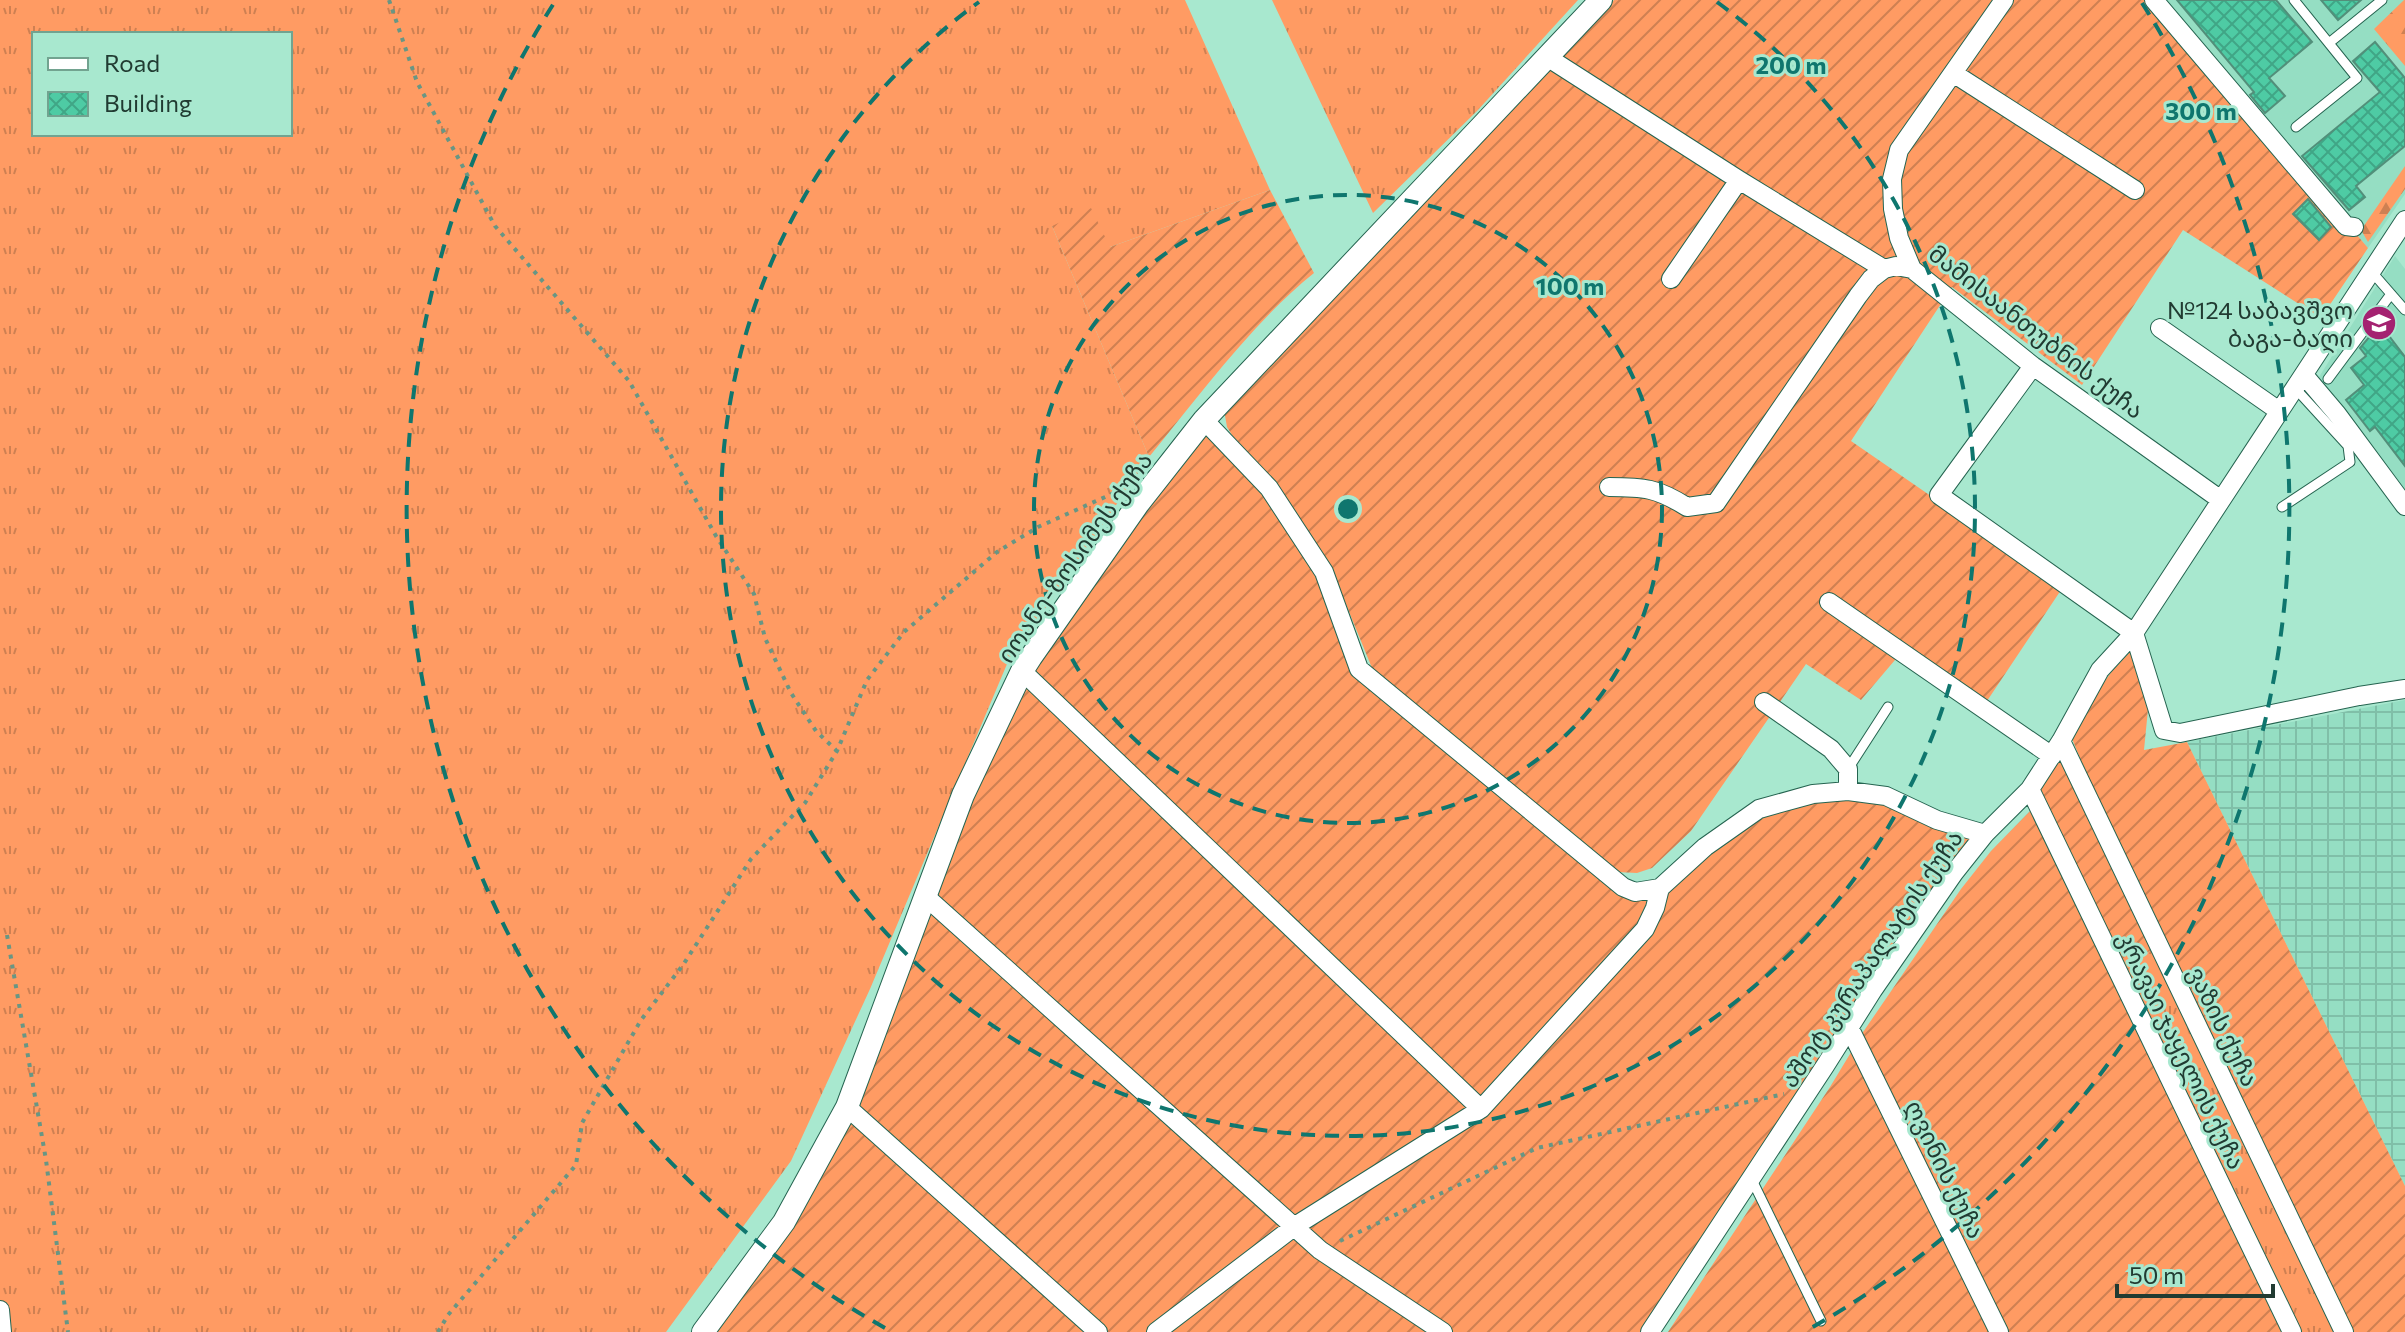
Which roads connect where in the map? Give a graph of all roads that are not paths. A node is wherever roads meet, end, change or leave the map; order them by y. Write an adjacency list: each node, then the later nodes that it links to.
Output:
1 (1601, 0): 7 (street, იოანე-ზოსიმეს ქუჩა)
2 (2004, 0): 8 (street, მამისაანთუბნის ქუჩა)
3 (2154, 0): 13 (street)
4 (2294, 0): 6 (lane)
5 (2382, 0): 6 (lane)
6 (2329, 43): 9 (lane)
7 (1547, 57): 10 (street); 25 (street, იოანე-ზოსიმეს ქუჩა)
8 (1953, 73): 11 (street); 15 (street, მამისაანთუბნის ქუჩა)
9 (2296, 127)
10 (1739, 180): 14 (street); 17 (street)
11 (2135, 190)
12 (2405, 220): 16 (street, აშოტ კურაპალატის ქუჩა)
13 (2354, 227)
14 (1884, 269): 15 (street); 26 (street)
15 (1912, 269): 21 (street, მამისაანთუბნის ქუჩა)
16 (2371, 271): 18 (lane); 23 (street, აშოტ კურაპალატის ქუჩა)
17 (1671, 279)
18 (2391, 294): 19 (lane); 22 (lane)
19 (2405, 310)
20 (2160, 328): 24 (street)
21 (2033, 366): 27 (street, მამისაანთუბნის ქუჩა); 31 (street)
22 (2328, 379)
23 (2299, 381): 24 (street, აშოტ კურაპალატის ქუჩა); 28 (street); 29 (lane)
24 (2279, 411): 27 (street, აშოტ კურაპალატის ქუჩა)
25 (1204, 420): 32 (street, იოანე-ზოსიმეს ქუჩა); 41 (street)
26 (1609, 487)
27 (2221, 500): 31 (street, აშოტ კურაპალატის ქუჩა)
28 (2405, 506)
29 (2282, 507)
30 (1829, 602): 36 (street)
31 (2134, 633): 33 (street); 36 (street, აშოტ კურაპალატის ქუჩა)
32 (1022, 671): 42 (street, იოანე-ზოსიმეს ქუჩა); 45 (street)
33 (2405, 689)
34 (1764, 702): 37 (street)
35 (1888, 707): 37 (lane)
36 (2057, 749): 38 (street, აშოტ კურაპალატის ქუჩა); 58 (street, ვაზის ქუჩა)
37 (1848, 769): 39 (street)
38 (2030, 789): 40 (street, აშოტ კურაპალატის ქუჩა); 57 (street, კრავაი ჯაყელის ქუჩა)
39 (1848, 791): 40 (street); 41 (street)
40 (1985, 834): 43 (street, აშოტ კურაპალატის ქუჩა)
41 (1660, 888): 45 (street)
42 (926, 897): 44 (street, იოანე-ზოსიმეს ქუჩა); 47 (street)
43 (1849, 1027): 46 (street, აშოტ კურაპალატის ქუჩა); 56 (street, ღვინის ქუჩა)
44 (847, 1107): 51 (street, იოანე-ზოსიმეს ქუჩა); 52 (street)
45 (1481, 1109): 47 (street)
46 (1751, 1178): 49 (lane); 55 (street, აშოტ კურაპალატის ქუჩა)
47 (1295, 1226): 53 (street); 54 (street)
48 (0, 1310): 50 (street)
49 (1821, 1321)
50 (2, 1332)
51 (703, 1332)
52 (1098, 1332)
53 (1156, 1332)
54 (1443, 1332)
55 (1650, 1332)
56 (1999, 1332)
57 (2292, 1332)
58 (2344, 1332)

